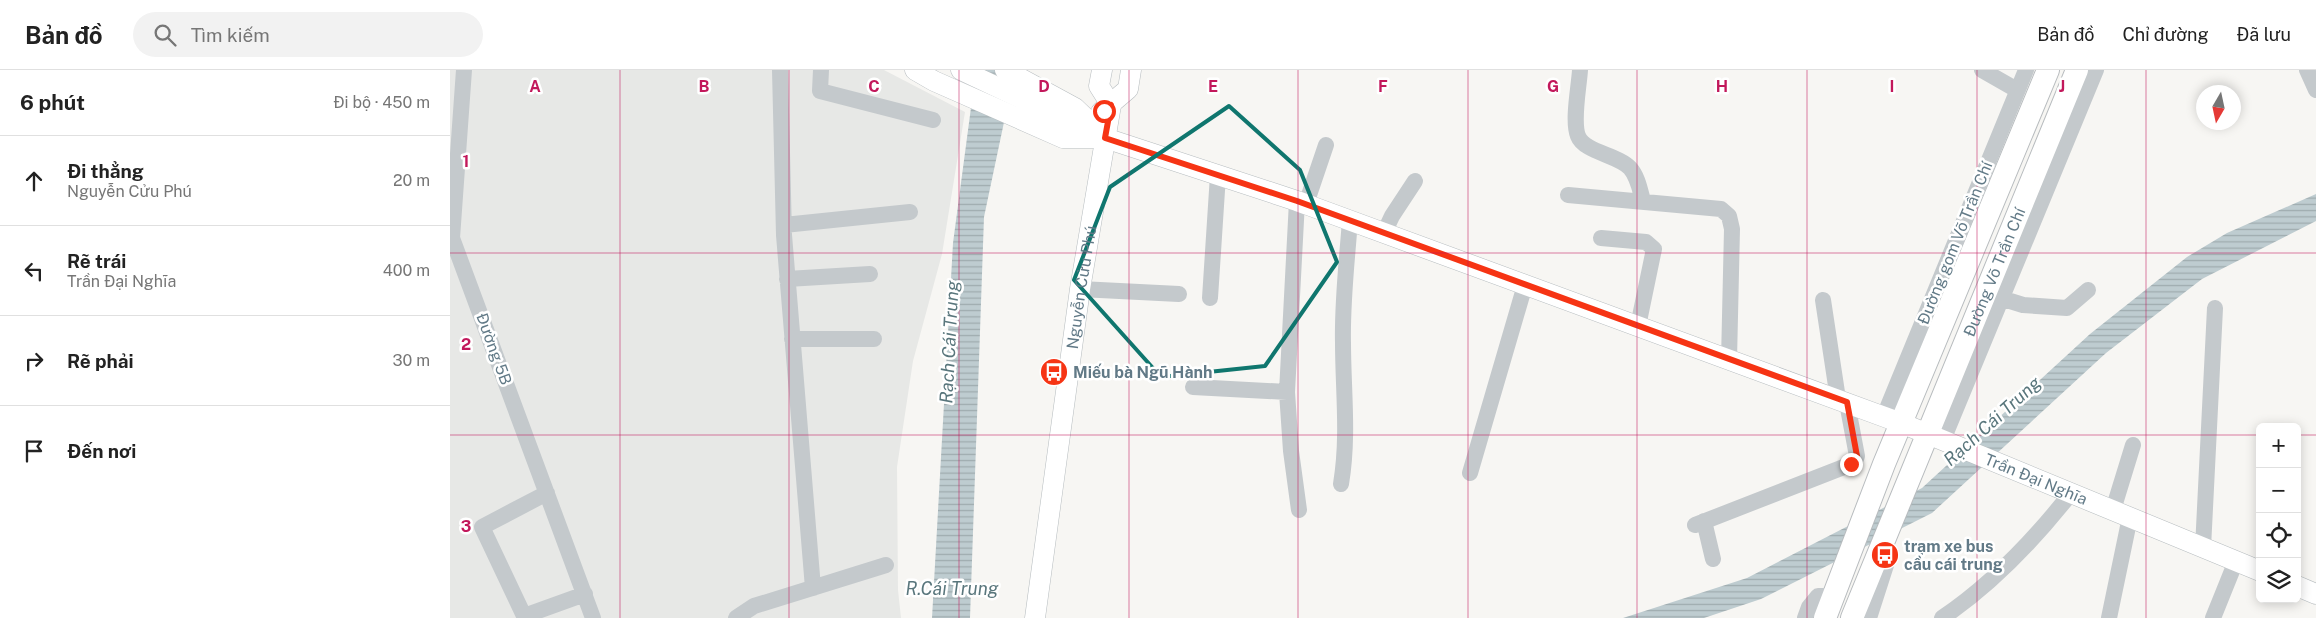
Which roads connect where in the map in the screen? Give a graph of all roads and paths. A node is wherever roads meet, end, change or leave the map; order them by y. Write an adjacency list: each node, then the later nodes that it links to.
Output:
1 (464, 70): 19 (street, Đường 5B)
2 (780, 70): 34 (street)
3 (821, 70): 22 (street)
4 (915, 70): 18 (main road)
5 (961, 70): 18 (main road)
6 (1005, 70): 18 (main road, Trần Đại Nghĩa)
7 (1102, 70): 20 (main road)
8 (1131, 70): 20 (main road)
9 (1580, 70): 30 (street)
10 (1982, 70): 16 (street)
11 (2026, 70): 16 (street, Đường gom Võ Trần Chí)
12 (2048, 70): 55 (highway, Đường Võ Trần Chí)
13 (2077, 70): 44 (highway, Đường Võ Trần Chí)
14 (2096, 70): 44 (street)
15 (2308, 70): 17 (street)
16 (2017, 90): 55 (street, Đường gom Võ Trần Chí)
17 (2316, 90)
18 (1020, 98): 21 (main road, Trần Đại Nghĩa); 23 (main road, Trần Đại Nghĩa); 24 (main road, Trần Đại Nghĩa)
19 (455, 100): 36 (street, Đường 5B)
20 (1111, 105): 21 (main road); 24 (main road, Nguyễn Cửu Phú)
21 (1075, 108): 24 (main road, Trần Đại Nghĩa)
22 (933, 120)
23 (1064, 138): 24 (main road, Trần Đại Nghĩa); 26 (main road)
24 (1105, 138): 26 (main road, Nguyễn Cửu Phú); 27 (main road, Trần Đại Nghĩa)
25 (1326, 145): 31 (street)
26 (1100, 172): 41 (main road, Nguyễn Cửu Phú)
27 (1218, 175): 31 (main road, Trần Đại Nghĩa); 45 (street)
28 (1415, 181): 35 (street)
29 (1568, 195): 30 (street)
30 (1643, 201): 51 (street)
31 (1302, 203): 33 (main road, Trần Đại Nghĩa); 53 (street)
32 (910, 212): 34 (street)
33 (1350, 220): 35 (main road, Trần Đại Nghĩa); 59 (street)
34 (784, 225): 39 (street)
35 (1384, 233): 40 (main road, Trần Đại Nghĩa)
36 (451, 238): 60 (street, Đường 5B)
37 (1601, 238): 48 (street)
38 (870, 274): 39 (street)
39 (787, 279): 49 (street)
40 (1526, 285): 48 (main road, Trần Đại Nghĩa); 58 (street)
41 (1080, 289): 43 (street); 78 (main road, Nguyễn Cửu Phú)
42 (2088, 290): 44 (street)
43 (1179, 294)
44 (1993, 296): 56 (highway, Đường Võ Trần Chí)
45 (1210, 298)
46 (1822, 300): 54 (street)
47 (2214, 308): 64 (street)
48 (1638, 326): 51 (main road, Trần Đại Nghĩa)
49 (792, 339): 50 (street); 70 (street)
50 (874, 339)
51 (1729, 360): 54 (main road, Trần Đại Nghĩa)
52 (1194, 387): 53 (street)
53 (1286, 392): 62 (street)
54 (1842, 401): 55 (main road, Trần Đại Nghĩa); 66 (street)
55 (1892, 419): 56 (main road, Trần Đại Nghĩa); 74 (highway, Đường Võ Trần Chí)
56 (1941, 439): 61 (main road, Trần Đại Nghĩa); 65 (highway, Đường Võ Trần Chí)
57 (2133, 445): 63 (street)
58 (1470, 473)
59 (1341, 484)
60 (547, 493): 72 (street, Đường 5B); 75 (street)
61 (2070, 493): 63 (main road, Trần Đại Nghĩa); 83 (street)
62 (1300, 510)
63 (2122, 514): 64 (main road, Trần Đại Nghĩa); 84 (street)
64 (2203, 548): 67 (main road, Trần Đại Nghĩa)
65 (1877, 552): 81 (highway); 82 (street)
66 (1712, 559)
67 (2236, 561): 69 (main road, Trần Đại Nghĩa); 85 (street)
68 (886, 565): 70 (street)
69 (2256, 569)
70 (812, 588): 77 (street)
71 (2301, 588): 73 (main road)
72 (584, 594): 75 (street); 76 (street, Đường 5B)
73 (2316, 594)
74 (1833, 596): 79 (street); 80 (highway)
75 (525, 617)
76 (593, 618)
77 (736, 618)
78 (1035, 618)
79 (1805, 618)
80 (1825, 618)
81 (1852, 618)
82 (1869, 618)
83 (1942, 618)
84 (2109, 618)
85 (2213, 618)

